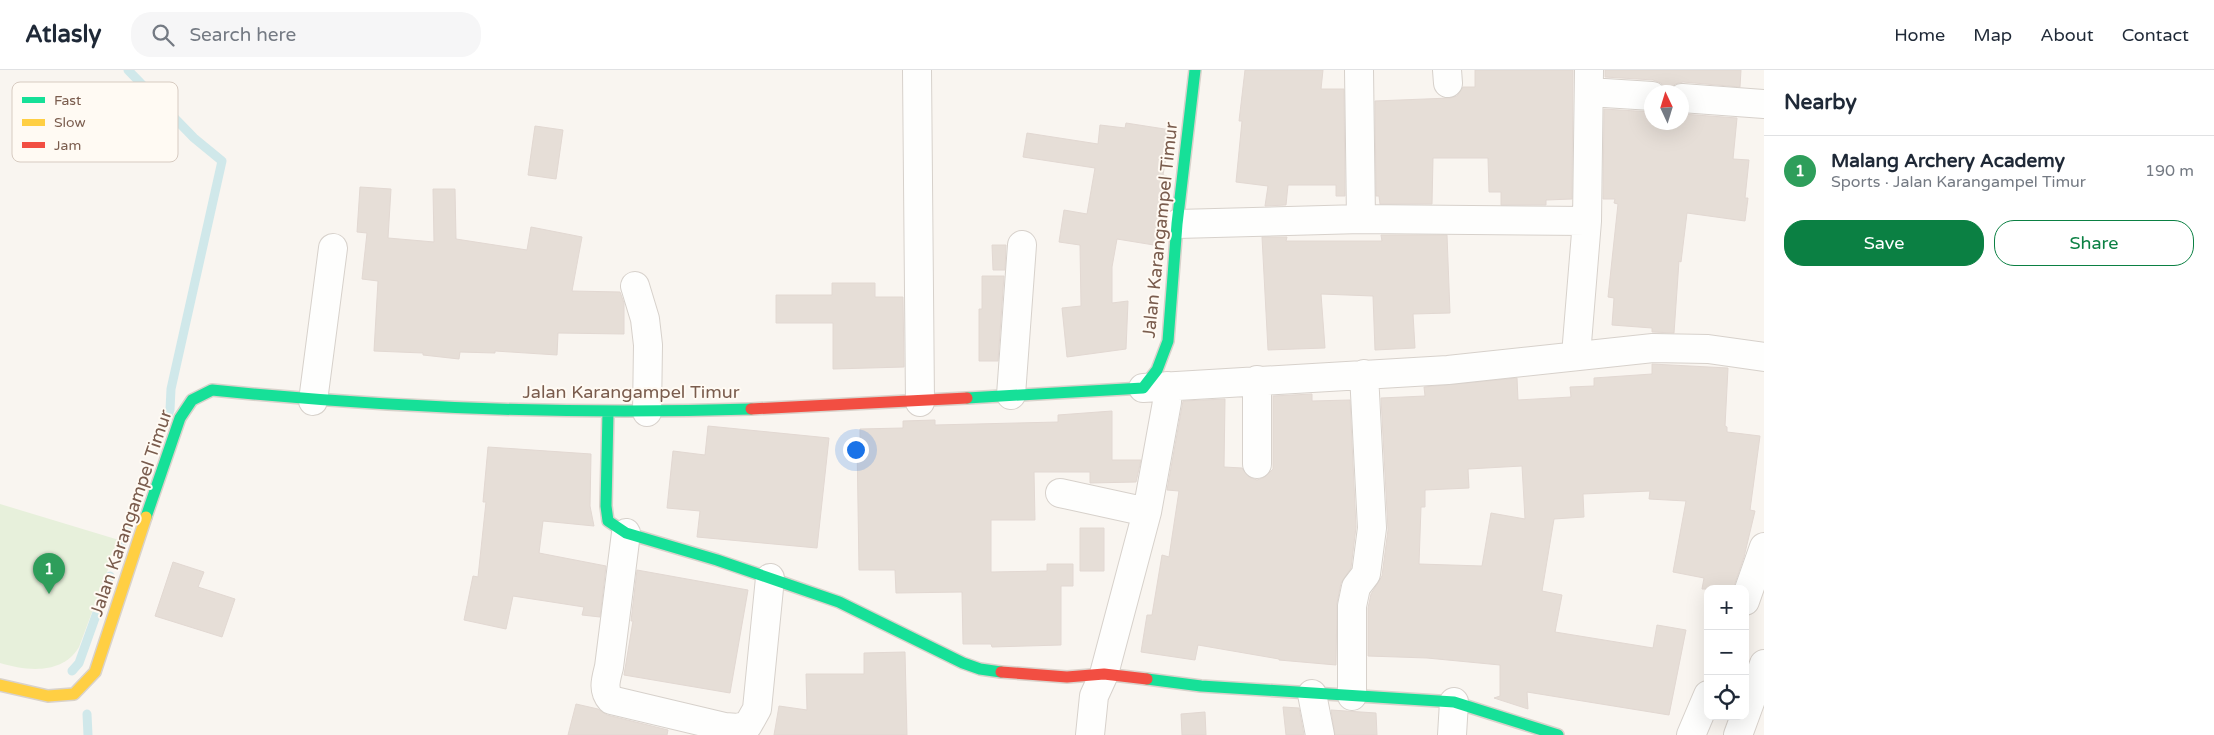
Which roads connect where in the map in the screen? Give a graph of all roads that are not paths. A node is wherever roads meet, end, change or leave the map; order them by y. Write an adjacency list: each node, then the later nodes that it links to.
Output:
1 (917, 70): 21 (street)
2 (1195, 70): 10 (street, Jalan Karangampel Timur)
3 (1359, 70): 8 (street)
4 (1589, 81): 5 (street); 9 (street)
5 (1644, 94)
6 (1689, 99): 7 (street)
7 (1764, 104)
8 (1361, 219): 9 (street); 10 (street)
9 (1587, 221): 14 (street)
10 (1177, 224): 18 (street, Jalan Karangampel Timur)
11 (1022, 245): 19 (street)
12 (333, 248): 20 (street)
13 (635, 286): 23 (street)
14 (1576, 355): 15 (street); 16 (street)
15 (1764, 357)
16 (1364, 374): 17 (street); 35 (street)
17 (1257, 380): 18 (street); 24 (street)
18 (1155, 387): 19 (street, Jalan Karangampel Timur); 26 (street)
19 (1011, 396): 21 (street, Jalan Karangampel Timur)
20 (313, 400): 22 (street, Jalan Karangampel Timur); 33 (street, Jalan Karangampel Timur)
21 (920, 402): 23 (street, Jalan Karangampel Timur)
22 (608, 412): 23 (street, Jalan Karangampel Timur); 27 (street)
23 (647, 412)
24 (1257, 464)
25 (1060, 493): 26 (street)
26 (1147, 512): 32 (street)
27 (626, 533): 29 (street); 29 (street)
28 (1764, 547): 30 (street)
29 (770, 578): 32 (street)
30 (1749, 590)
31 (1764, 664): 43 (street)
32 (1104, 674): 34 (street); 38 (street)
33 (0, 685)
34 (1312, 694): 35 (street); 39 (street)
35 (1352, 696): 36 (street)
36 (1454, 702): 40 (street); 41 (street)
37 (1704, 706): 42 (street)
38 (1090, 735)
39 (1320, 735)
40 (1452, 735)
41 (1558, 735)
42 (1692, 735)
43 (1738, 735)

